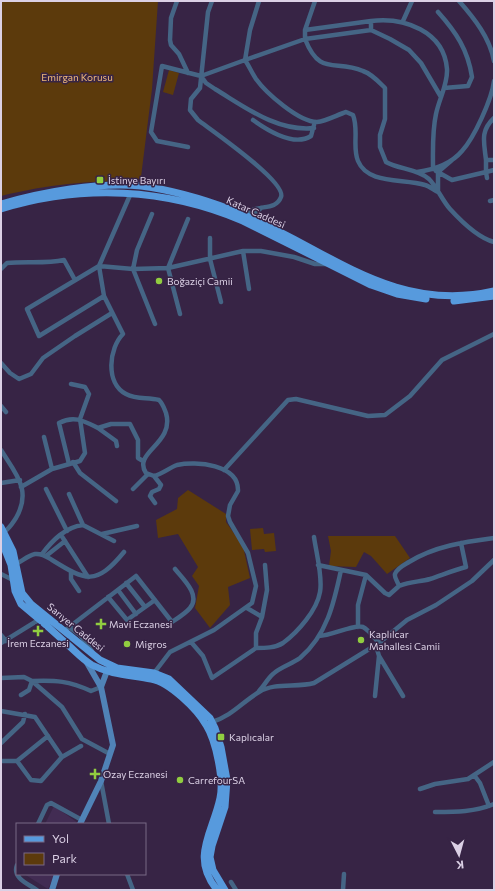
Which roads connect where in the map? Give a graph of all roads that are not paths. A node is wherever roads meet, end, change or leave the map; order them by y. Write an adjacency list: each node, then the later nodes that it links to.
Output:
1 (177, 1): 15 (street)
2 (212, 1): 16 (street)
3 (259, 1): 13 (street)
4 (315, 1): 10 (street)
5 (412, 1): 9 (street)
6 (459, 1): 14 (street)
7 (438, 12): 18 (street)
8 (371, 20): 9 (street); 10 (street); 11 (street)
9 (403, 21): 18 (street)
10 (306, 30): 12 (street)
11 (371, 30): 12 (street); 19 (street)
12 (305, 39): 13 (street); 34 (street)
13 (245, 60): 16 (street); 20 (street)
14 (494, 61)
15 (188, 73): 16 (street); 26 (street)
16 (201, 76): 24 (street); 42 (street)
17 (494, 81): 27 (street)
18 (444, 88): 19 (street)
19 (441, 97): 30 (street)
20 (305, 118): 23 (street); 24 (street)
21 (494, 118): 28 (street)
22 (253, 120): 25 (street)
23 (314, 122): 25 (street); 37 (street)
24 (308, 128): 25 (street)
25 (314, 128)
26 (188, 147)
27 (452, 160): 30 (street); 32 (street)
28 (486, 160): 29 (street); 33 (street)
29 (494, 160)
30 (434, 169): 32 (street); 34 (street)
31 (494, 170): 33 (street)
32 (438, 172): 33 (street); 37 (street)
33 (486, 172): 35 (street)
34 (415, 173): 37 (street)
35 (487, 178)
36 (134, 189): 38 (main road, Katar Caddesi); 39 (main road, Katar Caddesi); 42 (main road, Katar Caddesi); 48 (street)
37 (438, 192): 44 (street)
38 (1, 204)
39 (1, 209)
40 (152, 214): 51 (street)
41 (188, 219): 49 (street)
42 (247, 220): 47 (main road, Katar Caddesi); 54 (main road, Katar Caddesi)
43 (210, 238): 46 (street)
44 (494, 242)
45 (243, 251): 46 (street); 47 (street); 53 (street)
46 (210, 259): 49 (street); 57 (street)
47 (329, 263): 56 (main road, Katar Caddesi)
48 (99, 266): 51 (street); 52 (street); 55 (street)
49 (168, 268): 51 (street); 59 (street)
50 (1, 269): 52 (street)
51 (133, 269): 60 (street)
52 (75, 280): 55 (street)
53 (249, 289)
54 (494, 291)
55 (104, 296): 58 (street)
56 (494, 296)
57 (221, 302)
58 (112, 313): 62 (street); 71 (street)
59 (180, 314)
60 (155, 324)
61 (494, 334): 74 (street)
62 (1, 363)
63 (71, 384): 66 (street)
64 (1, 406): 65 (street)
65 (6, 412)
66 (80, 419): 67 (street); 72 (street); 72 (street)
67 (98, 428): 69 (street); 71 (street)
68 (44, 437): 73 (street)
69 (117, 446)
70 (1, 450): 77 (street)
71 (143, 461): 75 (street)
72 (71, 463): 73 (street); 83 (street)
73 (52, 469): 79 (street)
74 (224, 470): 76 (street); 117 (street)
75 (148, 474): 76 (street); 81 (street)
76 (154, 476): 84 (street)
77 (20, 480): 78 (street); 79 (street)
78 (1, 483)
79 (21, 487): 87 (street)
80 (46, 488): 88 (street)
81 (133, 489)
82 (69, 494): 85 (street)
83 (116, 501)
84 (155, 503)
85 (83, 525): 88 (street); 90 (street)
86 (137, 526): 90 (street)
87 (2, 531): 100 (main road, Sarıyer Caddesi)
88 (66, 531): 89 (street)
89 (60, 534): 94 (street); 98 (street)
90 (102, 534): 95 (street)
91 (314, 537): 101 (street)
92 (494, 538): 96 (street)
93 (1, 540): 100 (main road, Sarıyer Caddesi)
94 (65, 541): 98 (street); 108 (street)
95 (114, 541)
96 (461, 543): 111 (street); 111 (street)
97 (124, 552): 108 (street)
98 (44, 555): 100 (street); 105 (street)
99 (494, 560): 128 (street)
100 (14, 565): 109 (main road, Sarıyer Caddesi); 122 (main road, Sarıyer Caddesi)
101 (318, 565): 104 (street); 129 (street)
102 (265, 566): 119 (street)
103 (175, 570): 115 (street)
104 (341, 570): 107 (street); 125 (street)
105 (71, 572): 108 (street); 112 (street)
106 (1, 574): 109 (street)
107 (366, 575): 111 (street); 121 (street)
108 (88, 577)
109 (13, 580): 120 (main road, Sarıyer Caddesi)
110 (126, 583): 113 (street); 115 (street); 116 (street)
111 (399, 586)
112 (79, 590)
113 (118, 590): 114 (street); 118 (street)
114 (108, 597): 118 (street); 122 (street)
115 (155, 600): 116 (street)
116 (145, 607): 118 (street)
117 (247, 608): 119 (street); 127 (street)
118 (136, 614)
119 (262, 617): 129 (street)
120 (40, 619): 124 (main road, Sarıyer Caddesi); 126 (street)
121 (358, 627): 125 (street); 128 (street)
122 (67, 629): 124 (main road); 130 (main road, Sarıyer Caddesi)
123 (1, 635): 126 (street)
124 (59, 636): 133 (main road, Sarıyer Caddesi)
125 (319, 636): 139 (street)
126 (3, 642)
127 (191, 642): 129 (street); 135 (street)
128 (379, 643): 131 (street); 139 (street)
129 (256, 648)
130 (93, 653): 132 (main road, Sarıyer Caddesi); 133 (main road)
131 (379, 656): 141 (street); 142 (street)
132 (100, 660): 134 (main road); 135 (main road, Sarıyer Caddesi)
133 (86, 661): 134 (main road, Sarıyer Caddesi); 138 (street)
134 (107, 671): 135 (main road, Sarıyer Caddesi); 138 (street)
135 (153, 676): 145 (main road, Sarıyer Caddesi)
136 (1, 678): 137 (street)
137 (32, 681): 138 (street); 140 (street); 149 (street)
138 (101, 687): 149 (street)
139 (259, 692): 145 (street)
140 (21, 695)
141 (375, 696)
142 (404, 696)
143 (1, 711): 144 (street)
144 (25, 714): 146 (street); 147 (street)
145 (209, 723): 171 (main road, Sarıyer Caddesi); 172 (main road, Sarıyer Caddesi)
146 (48, 736): 150 (street); 152 (street)
147 (1, 743)
148 (81, 746): 150 (street)
149 (110, 754): 155 (street)
150 (62, 757): 152 (street)
151 (1, 761): 152 (street)
152 (16, 761)
153 (494, 762): 154 (street)
154 (474, 775): 156 (street); 158 (street)
155 (101, 781): 160 (street); 162 (street)
156 (420, 789)
157 (494, 804): 158 (street)
158 (489, 806): 159 (street)
159 (435, 812)
160 (81, 822): 161 (street)
161 (38, 823)
162 (109, 823)
163 (344, 874): 174 (street)
164 (17, 875): 168 (street)
165 (57, 875): 169 (street)
166 (127, 875): 170 (street)
167 (231, 882): 173 (street)
168 (37, 890)
169 (52, 890)
170 (133, 890)
171 (217, 890)
172 (225, 890)
173 (236, 890)
174 (343, 890)

